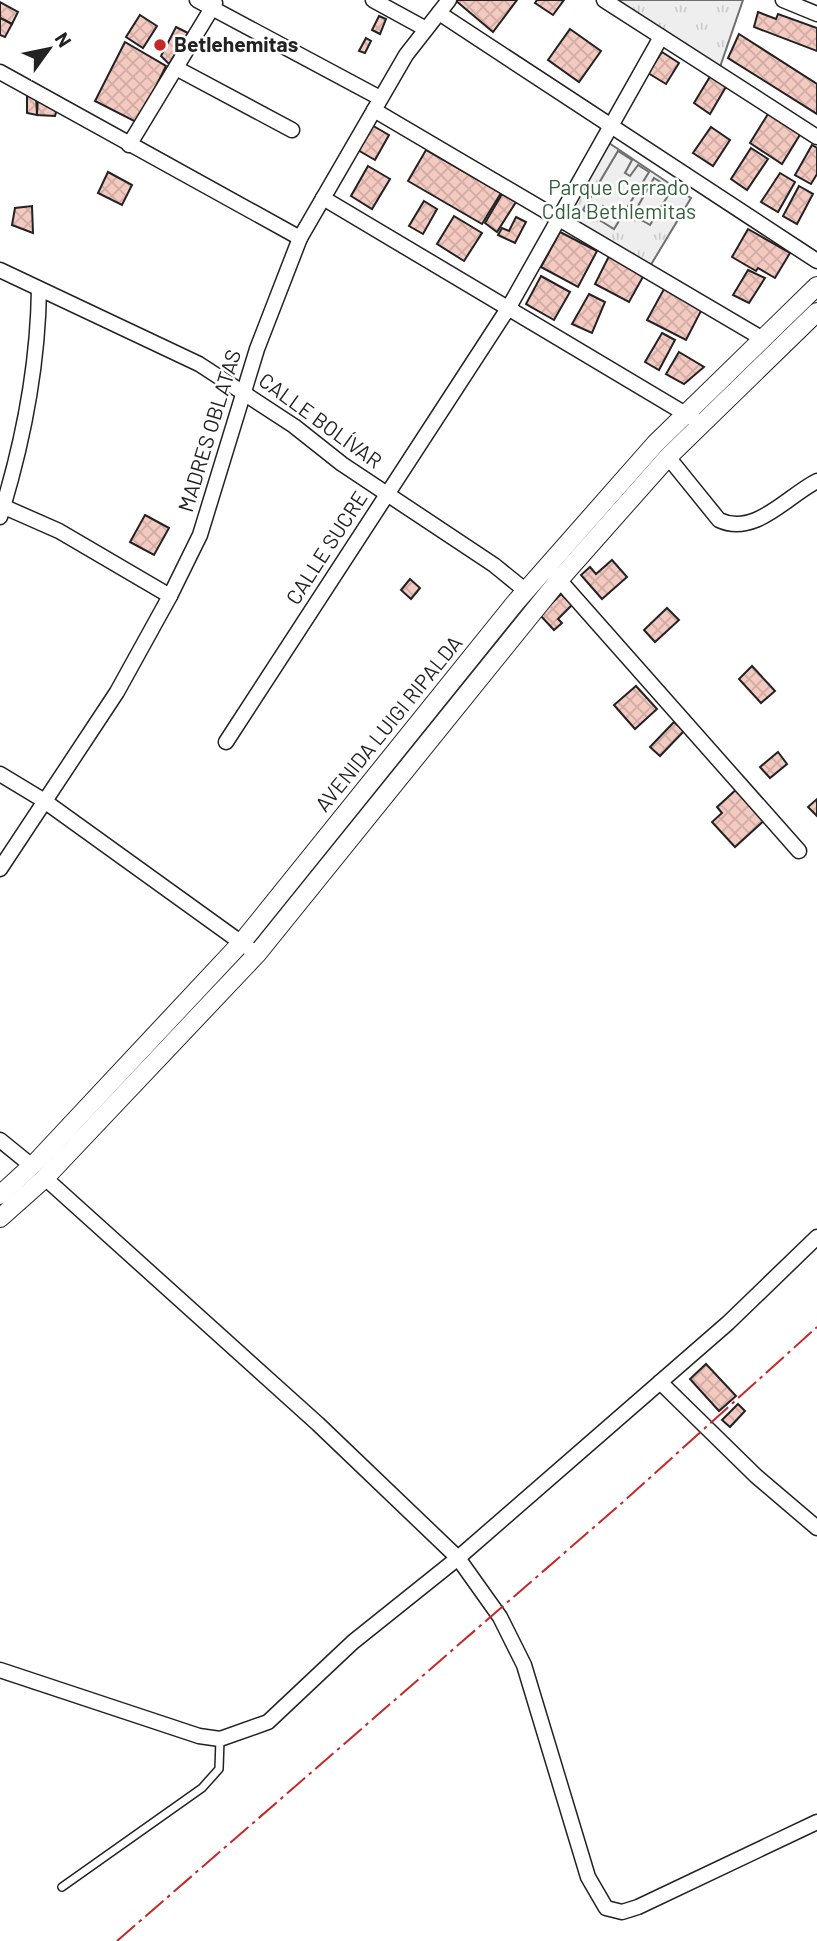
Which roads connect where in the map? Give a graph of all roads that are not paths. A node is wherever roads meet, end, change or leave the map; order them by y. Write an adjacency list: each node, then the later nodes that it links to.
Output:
1 (197, 0): 6 (street)
2 (373, 0): 9 (street)
3 (449, 0): 7 (street, MADRES OBLATAS)
4 (604, 0): 10 (street)
5 (783, 0): 8 (street)
6 (214, 4): 11 (street); 13 (street)
7 (439, 12): 9 (street, MADRES OBLATAS); 14 (street)
8 (817, 14)
9 (426, 29): 13 (street, MADRES OBLATAS)
10 (661, 37): 14 (street, CALLE SUCRE); 16 (street)
11 (176, 68): 15 (street); 17 (street)
12 (0, 72): 17 (street)
13 (377, 104): 18 (street, MADRES OBLATAS); 19 (street)
14 (611, 126): 19 (street, CALLE SUCRE); 21 (street)
15 (292, 130)
16 (817, 137)
17 (129, 145): 20 (street)
18 (323, 198): 20 (street, MADRES OBLATAS); 25 (street)
19 (559, 219): 25 (street, CALLE SUCRE); 27 (street)
20 (300, 238): 28 (street, MADRES OBLATAS)
21 (817, 261)
22 (0, 270): 24 (street, CALLE BOLÍVAR)
23 (817, 286): 27 (street, AVENIDA LUIGI RIPALDA)
24 (39, 289): 28 (street, CALLE BOLÍVAR); 33 (street)
25 (509, 307): 29 (street); 32 (street, CALLE SUCRE)
26 (817, 312): 29 (street, AVENIDA LUIGI RIPALDA)
27 (763, 339): 29 (street, AVENIDA LUIGI RIPALDA)
28 (243, 391): 32 (street, CALLE BOLÍVAR); 36 (street, MADRES OBLATAS)
29 (694, 419): 30 (street, AVENIDA LUIGI RIPALDA); 34 (street, AVENIDA LUIGI RIPALDA)
30 (668, 457): 31 (street); 34 (street, AVENIDA LUIGI RIPALDA)
31 (817, 481)
32 (387, 494): 35 (street, CALLE BOLÍVAR); 37 (street, CALLE SUCRE)
33 (1, 510): 36 (street)
34 (553, 573): 35 (street, AVENIDA LUIGI RIPALDA); 40 (street); 43 (street, AVENIDA LUIGI RIPALDA)
35 (526, 591): 42 (street, AVENIDA LUIGI RIPALDA)
36 (170, 596): 39 (street, MADRES OBLATAS)
37 (226, 742)
38 (0, 774): 39 (street)
39 (43, 800): 41 (street, MADRES OBLATAS); 42 (street)
40 (799, 851)
41 (0, 869)
42 (242, 942): 43 (street); 45 (street, AVENIDA LUIGI RIPALDA)
43 (257, 954): 45 (street, AVENIDA LUIGI RIPALDA)
44 (0, 1140): 45 (street)
45 (38, 1172): 46 (street, AVENIDA LUIGI RIPALDA); 47 (street, AVENIDA LUIGI RIPALDA); 51 (street)
46 (0, 1195)
47 (0, 1218)
48 (817, 1237): 49 (street)
49 (660, 1382): 50 (street); 51 (street)
50 (817, 1528)
51 (458, 1558): 53 (street); 54 (street)
52 (0, 1670): 53 (street)
53 (220, 1739): 55 (lane)
54 (817, 1822)
55 (62, 1887)

